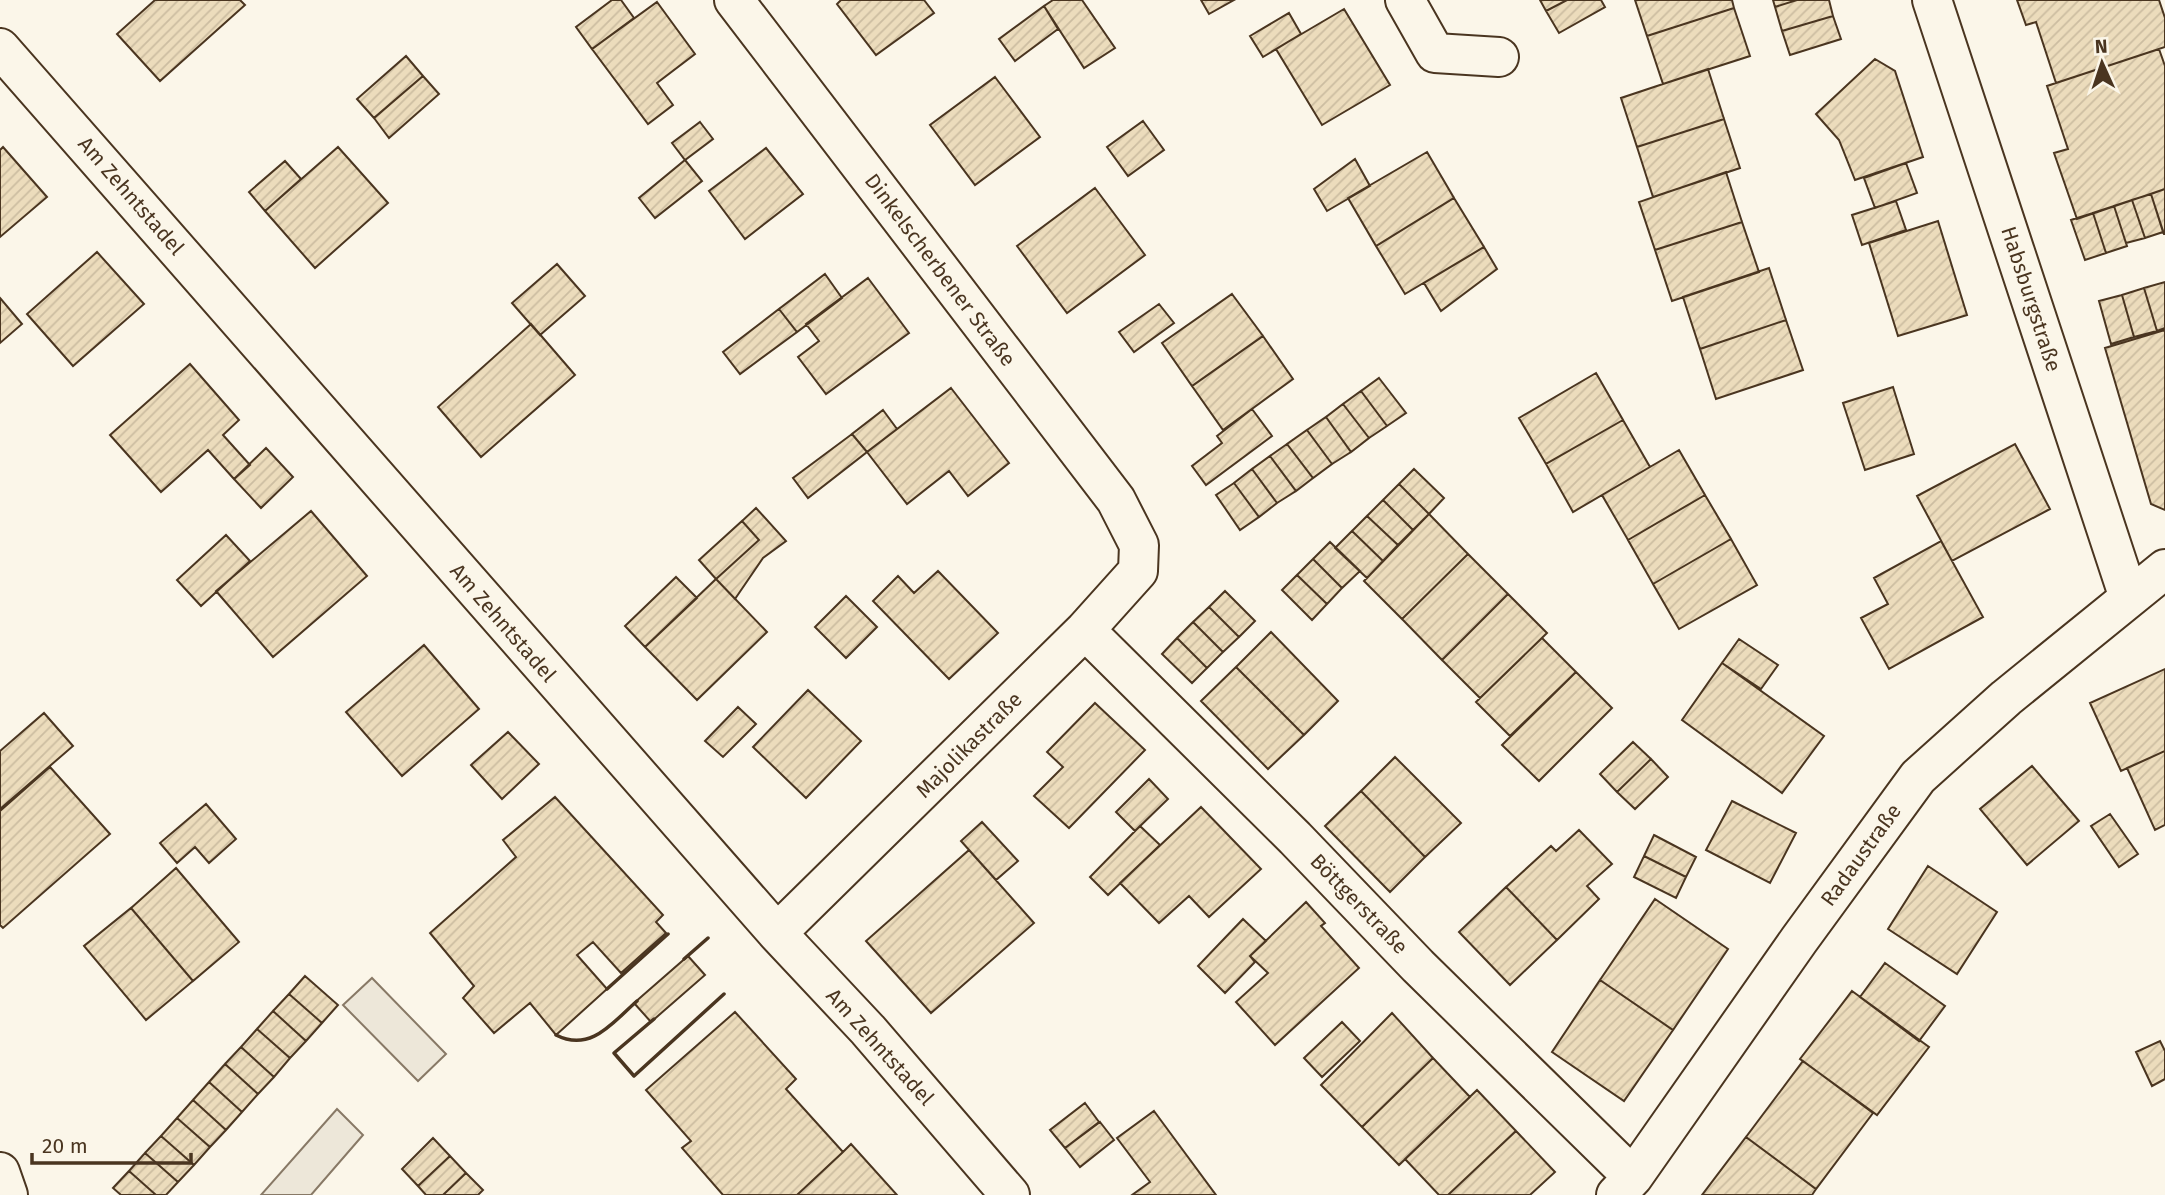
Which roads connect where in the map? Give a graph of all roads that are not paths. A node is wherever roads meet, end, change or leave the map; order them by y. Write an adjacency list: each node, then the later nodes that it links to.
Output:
1 (734, 0): 6 (street, Dinkelscherbener Straße)
2 (1405, 0): 5 (street)
3 (1932, 0): 8 (street, Habsburgstraße)
4 (0, 48): 10 (street, Am Zehntstadel)
5 (1499, 57)
6 (1139, 545): 9 (street, Majolikastraße)
7 (2165, 569): 8 (street, Radaustraße)
8 (2129, 598): 12 (street, Radaustraße)
9 (1085, 630): 10 (street, Majolikastraße); 12 (street, Böttgerstraße)
10 (777, 933): 14 (street, Am Zehntstadel)
11 (0, 1172): 13 (street)
12 (1625, 1186)
13 (8, 1195)
14 (1010, 1195)

